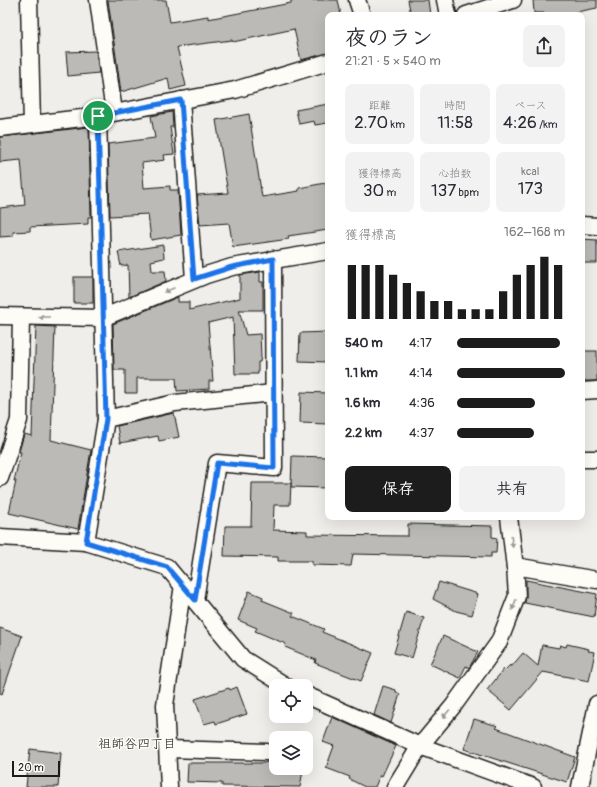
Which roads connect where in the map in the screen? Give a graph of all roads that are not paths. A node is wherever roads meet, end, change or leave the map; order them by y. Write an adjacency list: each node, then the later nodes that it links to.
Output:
1 (29, 0): 13 (street)
2 (98, 0): 11 (street)
3 (357, 0): 6 (street)
4 (445, 0): 7 (street)
5 (513, 0): 8 (street)
6 (361, 12)
7 (447, 12)
8 (475, 12)
9 (325, 63): 10 (street)
10 (181, 100): 11 (street); 19 (street)
11 (114, 112): 12 (street)
12 (98, 116): 13 (street); 22 (street)
13 (32, 124): 14 (street)
14 (0, 128)
15 (585, 225): 16 (street)
16 (597, 226)
17 (325, 251): 18 (street)
18 (273, 259): 19 (street); 25 (street)
19 (194, 279): 22 (street, one-way to 22)
20 (0, 316): 21 (street)
21 (21, 317): 22 (street, one-way to 21); 29 (street)
22 (102, 318): 26 (street)
23 (585, 390): 24 (street)
24 (597, 390)
25 (273, 393): 26 (street); 36 (street)
26 (106, 419): 32 (street)
27 (585, 459): 28 (street)
28 (597, 459)
29 (0, 478)
30 (509, 520): 33 (street, one-way to 33)
31 (0, 537): 32 (street)
32 (86, 542): 35 (street)
33 (516, 567): 34 (street); 40 (street, one-way to 40)
34 (597, 580)
35 (183, 585): 36 (street); 41 (street)
36 (195, 600): 37 (street)
37 (275, 679)
38 (313, 698): 40 (street)
39 (597, 704): 46 (street)
40 (420, 746): 44 (street); 45 (street)
41 (168, 749): 42 (street); 43 (street)
42 (267, 752)
43 (169, 787)
44 (395, 787)
45 (534, 787)
46 (580, 787)

